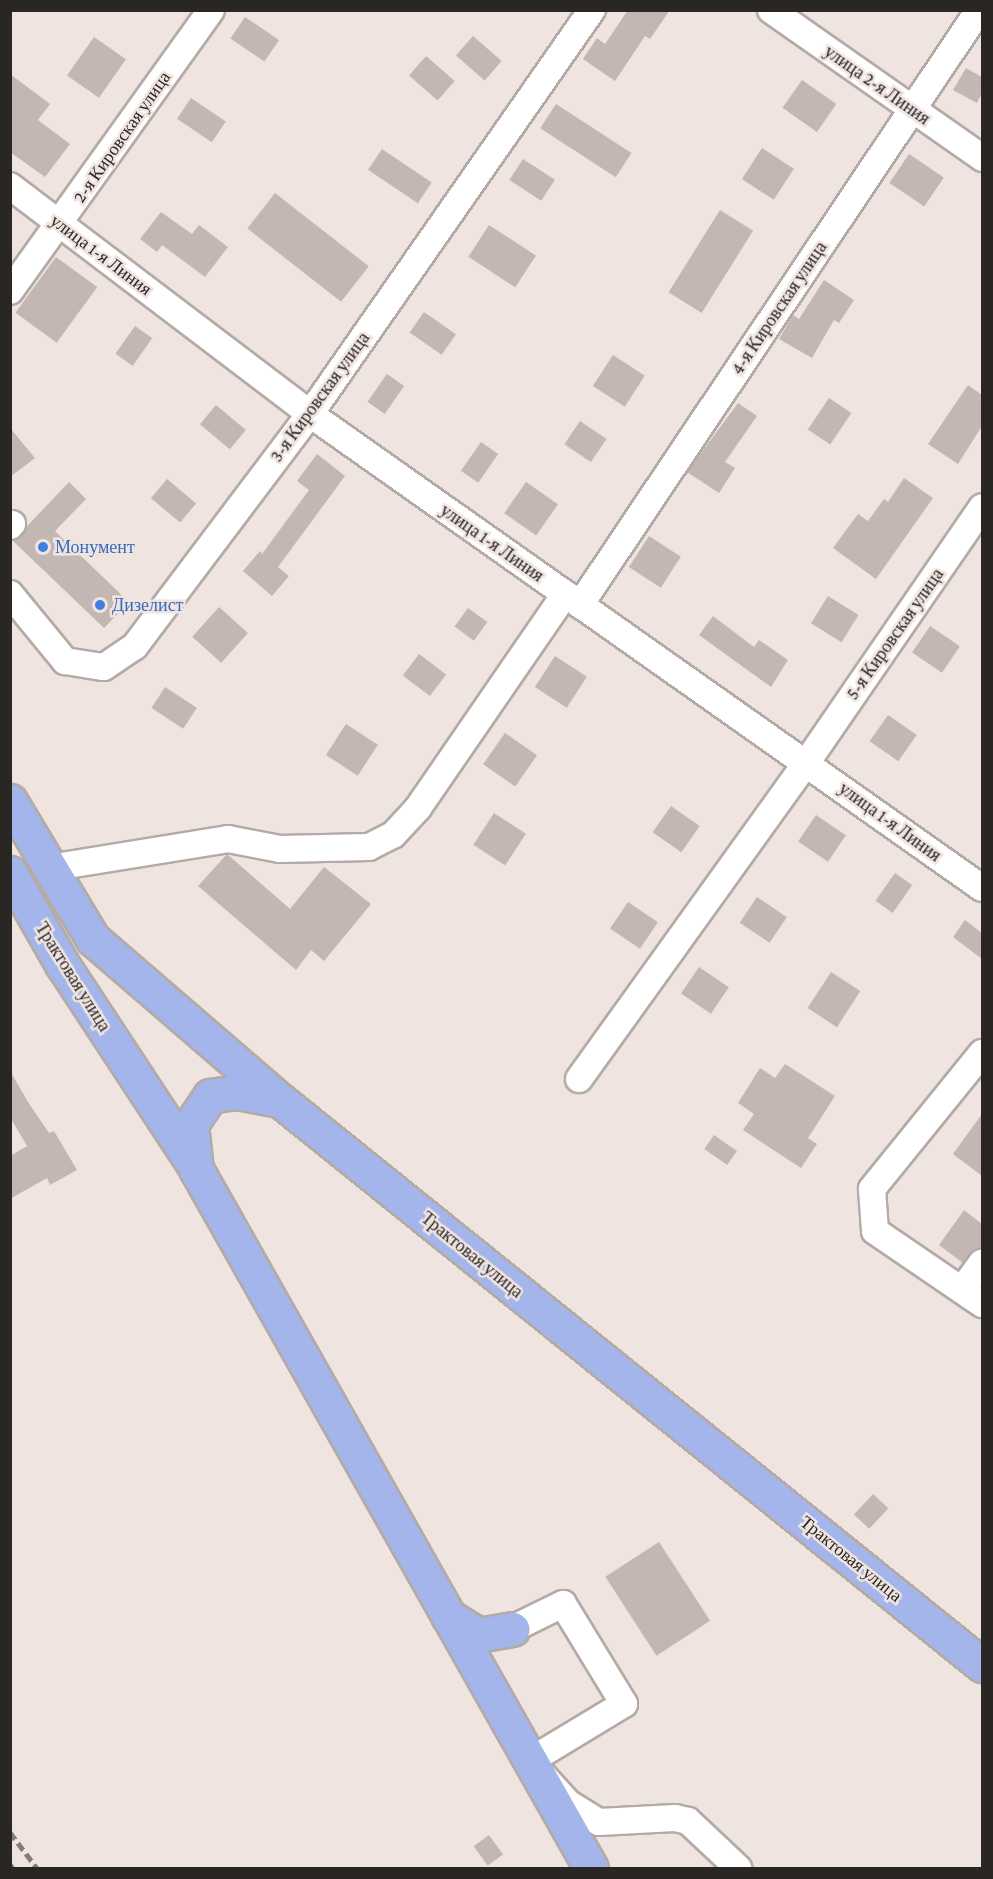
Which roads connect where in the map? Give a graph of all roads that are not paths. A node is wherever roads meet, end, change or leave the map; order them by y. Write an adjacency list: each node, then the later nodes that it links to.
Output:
1 (212, 10): 8 (street, 2-я Кировская улица)
2 (591, 10): 10 (street, 3-я Кировская улица)
3 (771, 10): 5 (street, улица 2-я Линия)
4 (978, 10): 5 (street, 4-я Кировская улица)
5 (912, 110): 6 (street, улица 2-я Линия); 13 (street, 4-я Кировская улица)
6 (982, 158)
7 (10, 186): 8 (street, улица 1-я Линия)
8 (60, 225): 9 (street, 2-я Кировская улица); 10 (street, улица 1-я Линия)
9 (10, 291)
10 (310, 414): 12 (street, 3-я Кировская улица); 13 (street, улица 1-я Линия)
11 (982, 507): 14 (street, 5-я Кировская улица)
12 (10, 594)
13 (573, 599): 14 (street, улица 1-я Линия); 16 (street, 4-я Кировская улица)
14 (807, 762): 18 (street, улица 1-я Линия); 20 (street, 5-я Кировская улица)
15 (10, 801): 16 (main road, Трактовая улица)
16 (49, 868): 21 (main road, Трактовая улица)
17 (10, 873): 22 (main road, Трактовая улица)
18 (982, 888)
19 (982, 1053): 24 (street)
20 (579, 1079)
21 (280, 1101): 22 (main road); 27 (main road, Трактовая улица)
22 (196, 1169): 25 (main road, Трактовая улица)
23 (982, 1262): 24 (street)
24 (972, 1297)
25 (448, 1616): 26 (main road); 28 (main road, Трактовая улица)
26 (512, 1629): 28 (street)
27 (982, 1665)
28 (530, 1761): 29 (main road, Трактовая улица); 30 (street)
29 (591, 1869)
30 (738, 1869)

